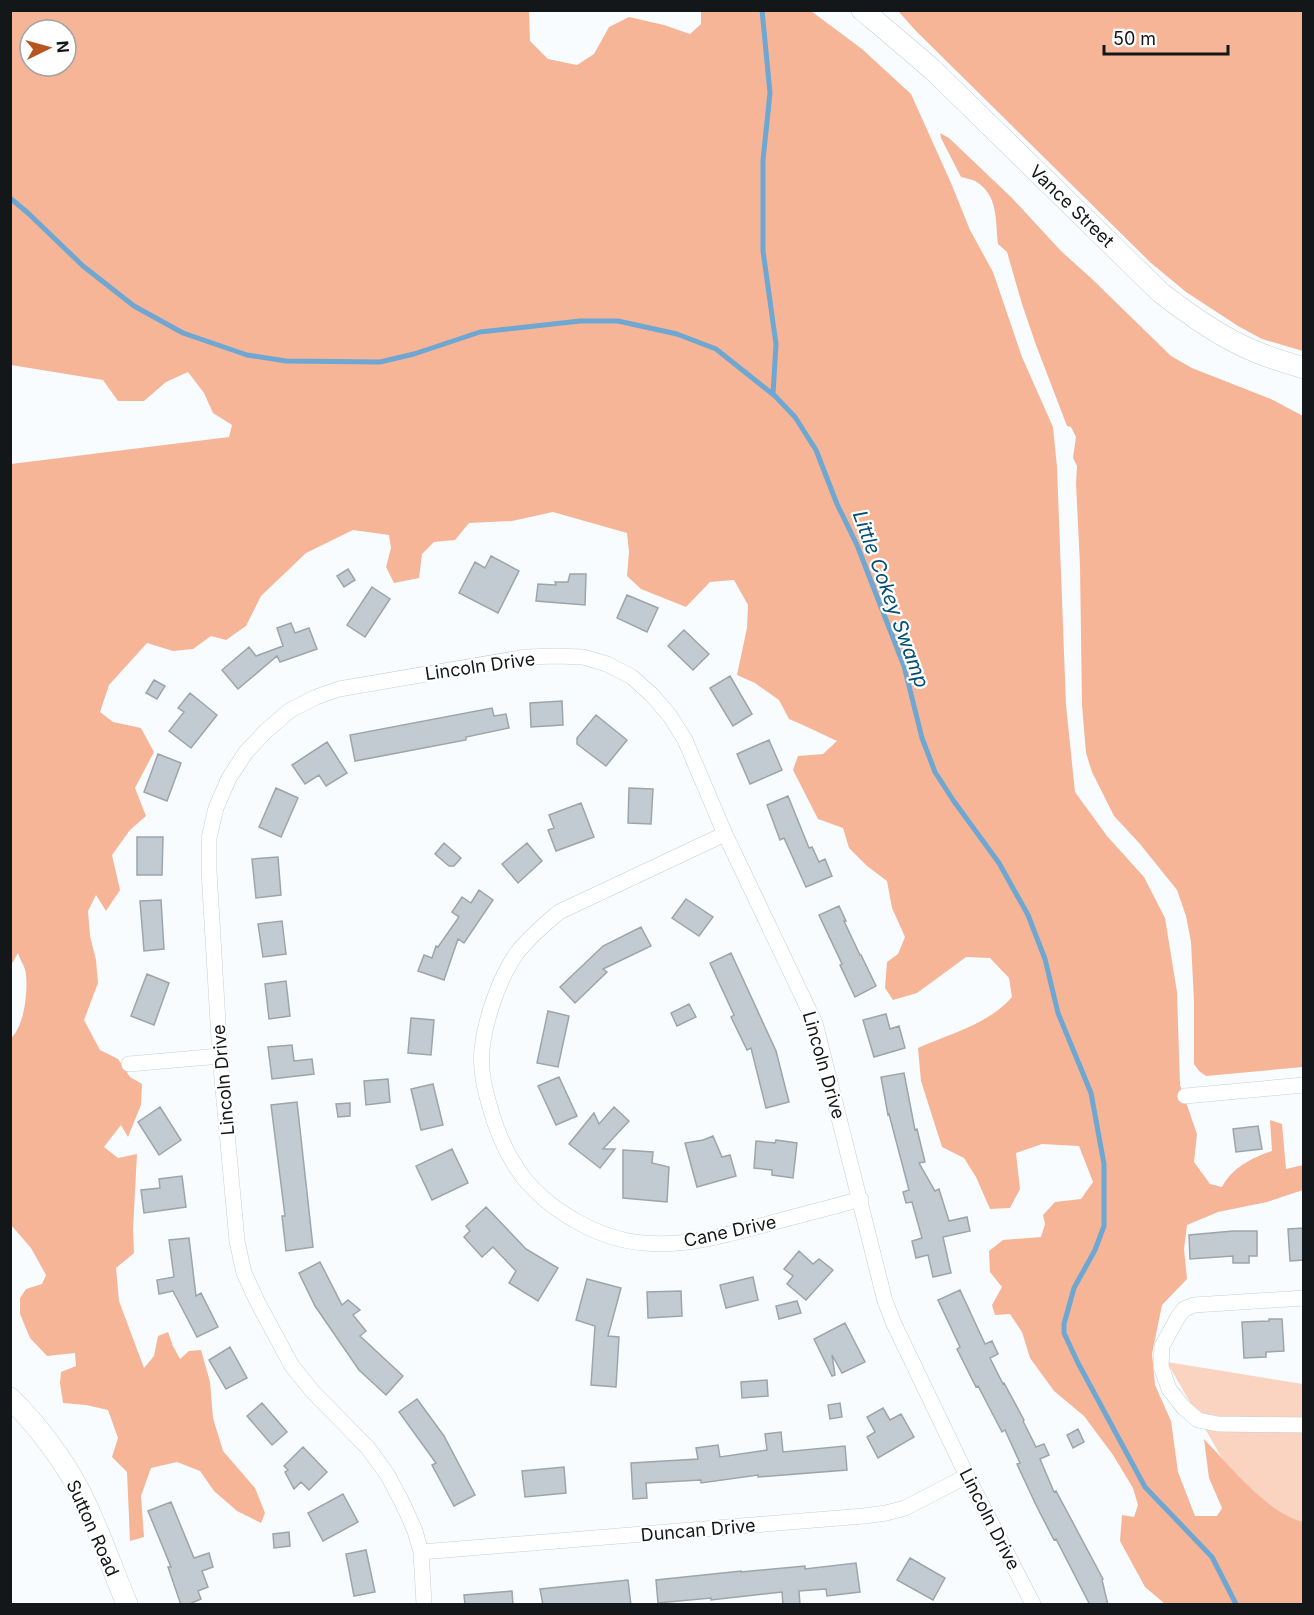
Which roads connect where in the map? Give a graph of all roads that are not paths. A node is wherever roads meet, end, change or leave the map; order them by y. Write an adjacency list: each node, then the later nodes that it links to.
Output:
1 (862, 10): 2 (street, Vance Street)
2 (1304, 368)
3 (725, 834): 4 (street, Lincoln Drive); 8 (street, Lincoln Drive); 8 (street, Cane Drive)
4 (220, 1056): 5 (street); 13 (street, Lincoln Drive)
5 (129, 1064)
6 (1304, 1085): 7 (street)
7 (1185, 1096)
8 (861, 1199): 12 (street, Lincoln Drive)
9 (1304, 1298): 11 (street)
10 (10, 1398): 14 (street, Sutton Road)
11 (1304, 1425)
12 (967, 1476): 13 (street, Duncan Drive); 16 (street, Lincoln Drive)
13 (421, 1552): 15 (street, Lincoln Drive)
14 (127, 1605)
15 (424, 1605)
16 (1033, 1605)

